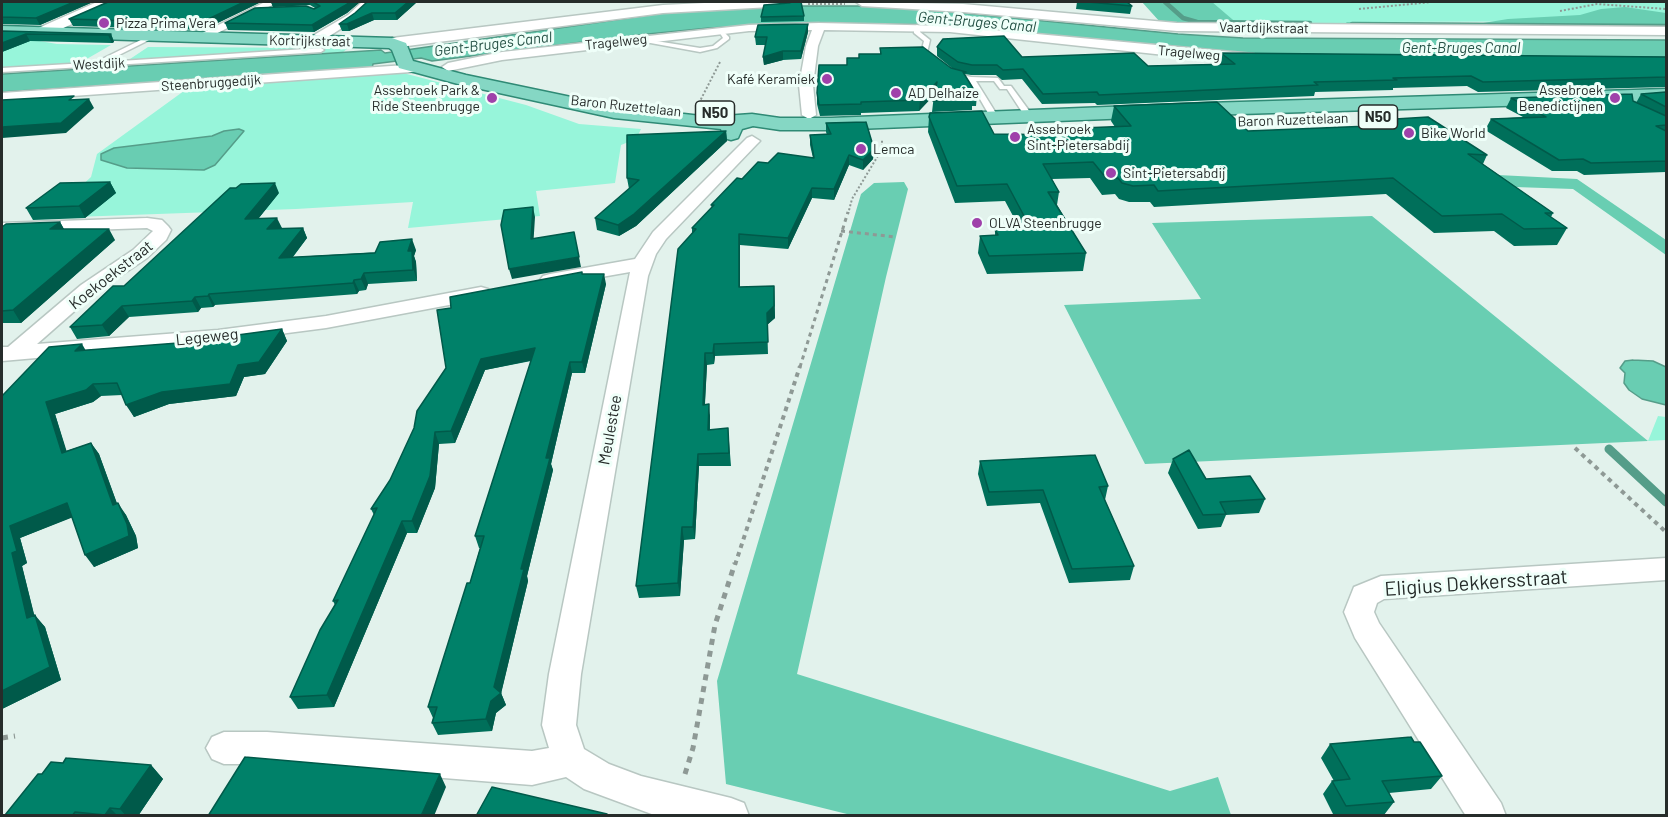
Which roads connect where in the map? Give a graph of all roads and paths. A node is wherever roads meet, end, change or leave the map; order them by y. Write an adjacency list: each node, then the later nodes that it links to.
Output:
1 (109, 2): 11 (main road); 12 (main road)
2 (368, 2): 15 (street)
3 (789, 2): 16 (street)
4 (862, 2): 10 (street, Vaartdijkstraat)
5 (274, 6): 14 (street)
6 (819, 26): 7 (street, Tragelweg); 8 (street, Tragelweg); 29 (street)
7 (917, 27): 17 (street, Tragelweg); 19 (lane)
8 (749, 28): 20 (street, Tragelweg); 28 (path)
9 (2, 31): 11 (main road, N50)
10 (1666, 31)
11 (40, 33): 12 (main road, N50)
12 (64, 34): 13 (main road, N50)
13 (151, 37): 14 (main road, N50); 18 (lane)
14 (206, 38): 15 (main road, Kortrijkstraat / N50)
15 (317, 45): 16 (main road, Kortrijkstraat / N50); 21 (lane, Westdijk)
16 (404, 56): 25 (street, Steenbruggedijk); 26 (main road, Baron Ruzettelaan / N50)
17 (1268, 58)
18 (104, 60)
19 (939, 65)
20 (448, 67)
21 (2, 70)
22 (947, 70): 23 (lane)
23 (971, 80): 30 (lane); 31 (lane)
24 (1666, 96): 30 (main road, Baron Ruzettelaan / N50)
25 (2, 97)
26 (548, 98): 32 (main road, Baron Ruzettelaan / N50); 33 (main road, Baron Ruzettelaan / N50)
27 (1666, 107): 33 (main road, Baron Ruzettelaan / N50)
28 (696, 108)
29 (809, 116)
30 (1029, 116): 31 (main road, Baron Ruzettelaan / N50)
31 (995, 118): 33 (main road, Baron Ruzettelaan / N50)
32 (742, 132): 33 (main road, Baron Ruzettelaan / N50); 37 (street, Meulestee)
33 (882, 132): 35 (path)
34 (2, 228): 40 (street, Koekoekstraat)
35 (841, 231): 36 (path); 48 (path)
36 (896, 237)
37 (642, 264): 38 (street); 47 (street, Meulestee)
38 (527, 285)
39 (503, 289): 40 (street, Legeweg)
40 (8, 354)
41 (1575, 448): 42 (path)
42 (1666, 532)
43 (1666, 569): 50 (street, Eligius Dekkersstraat)
44 (15, 736): 45 (path)
45 (2, 738)
46 (224, 748): 47 (street)
47 (570, 760): 48 (street)
48 (676, 801): 49 (street)
49 (731, 816)
50 (1488, 816)

